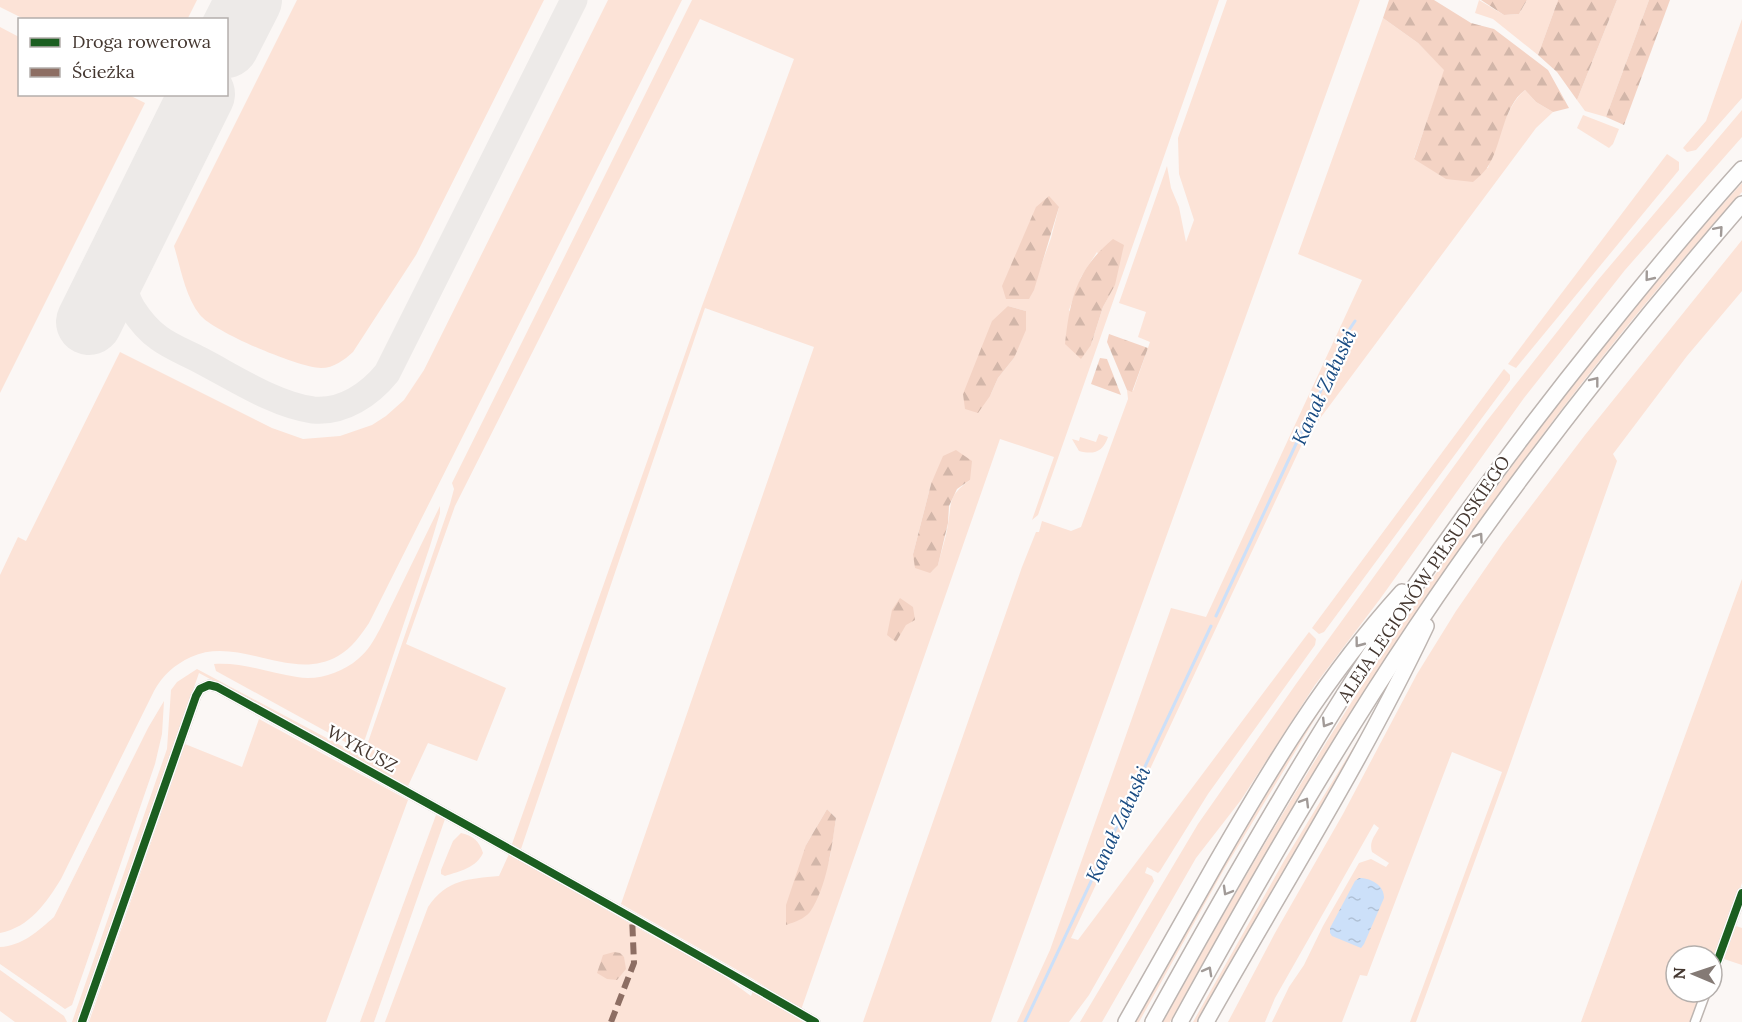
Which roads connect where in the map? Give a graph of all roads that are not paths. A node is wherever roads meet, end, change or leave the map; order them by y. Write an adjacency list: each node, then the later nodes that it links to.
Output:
1 (1742, 169): 3 (highway, ALEJA LEGIONÓW PIŁSUDSKIEGO, one-way to 3)
2 (1742, 204): 4 (highway, ALEJA LEGIONÓW PIŁSUDSKIEGO, one-way to 2)
3 (1439, 552): 8 (highway, one-way to 8); 14 (highway, ALEJA LEGIONÓW PIŁSUDSKIEGO, one-way to 14)
4 (1445, 585): 6 (highway); 15 (highway, ALEJA LEGIONÓW PIŁSUDSKIEGO, one-way to 4)
5 (1742, 893): 7 (street)
6 (1254, 936): 16 (highway); 17 (highway)
7 (1724, 944)
8 (1149, 981): 12 (highway); 13 (highway)
9 (1702, 1004): 18 (street)
10 (82, 1022): 11 (street, WYKUSZ)
11 (815, 1022)
12 (1117, 1022)
13 (1126, 1022)
14 (1154, 1022)
15 (1180, 1022)
16 (1206, 1022)
17 (1218, 1022)
18 (1695, 1022)

